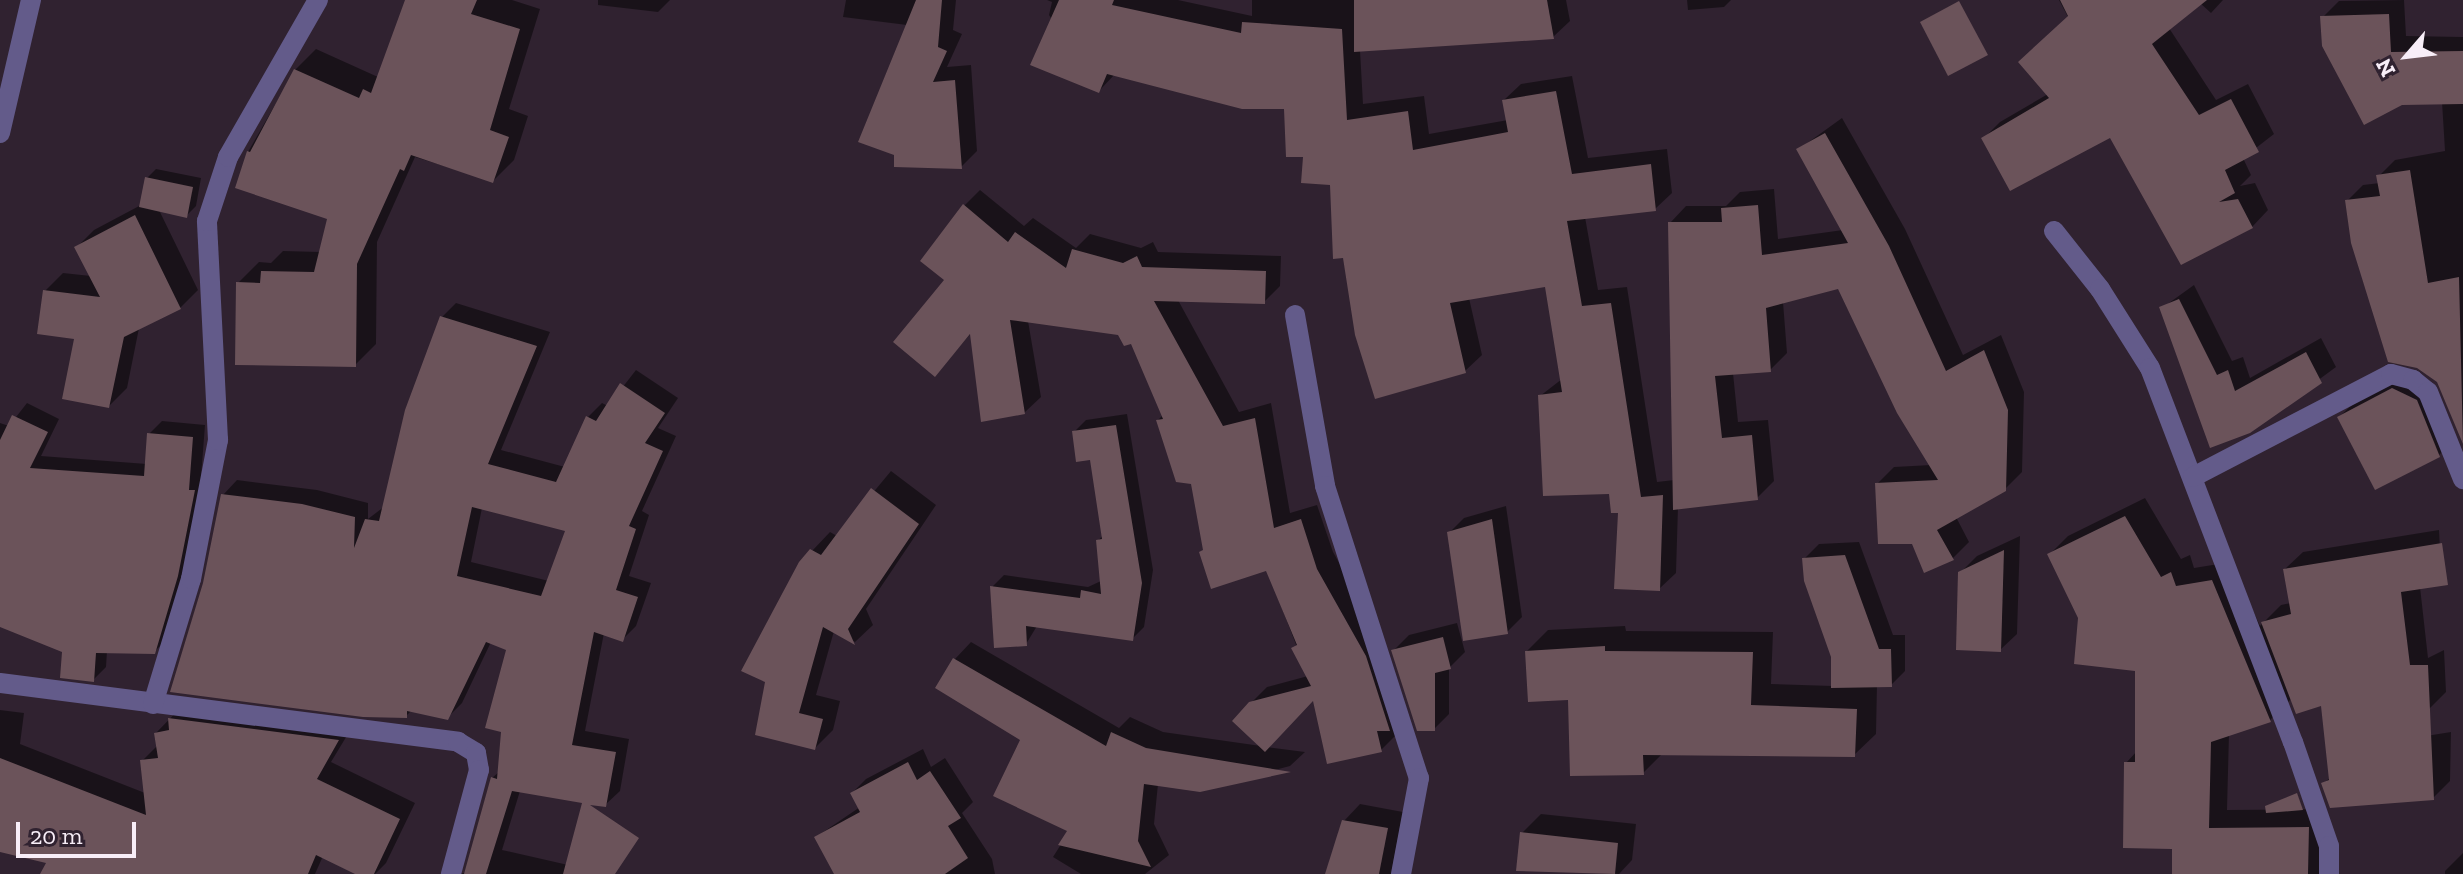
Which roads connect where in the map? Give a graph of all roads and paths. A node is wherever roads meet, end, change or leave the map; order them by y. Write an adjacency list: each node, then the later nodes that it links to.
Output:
1 (31, 0): 3 (street)
2 (318, 0): 9 (street)
3 (0, 133)
4 (2054, 231): 6 (street)
5 (1295, 315): 11 (street)
6 (2193, 477): 7 (street); 12 (street)
7 (2463, 479)
8 (0, 683): 9 (street)
9 (153, 704): 10 (street)
10 (451, 874)
11 (1401, 874)
12 (2329, 874)

